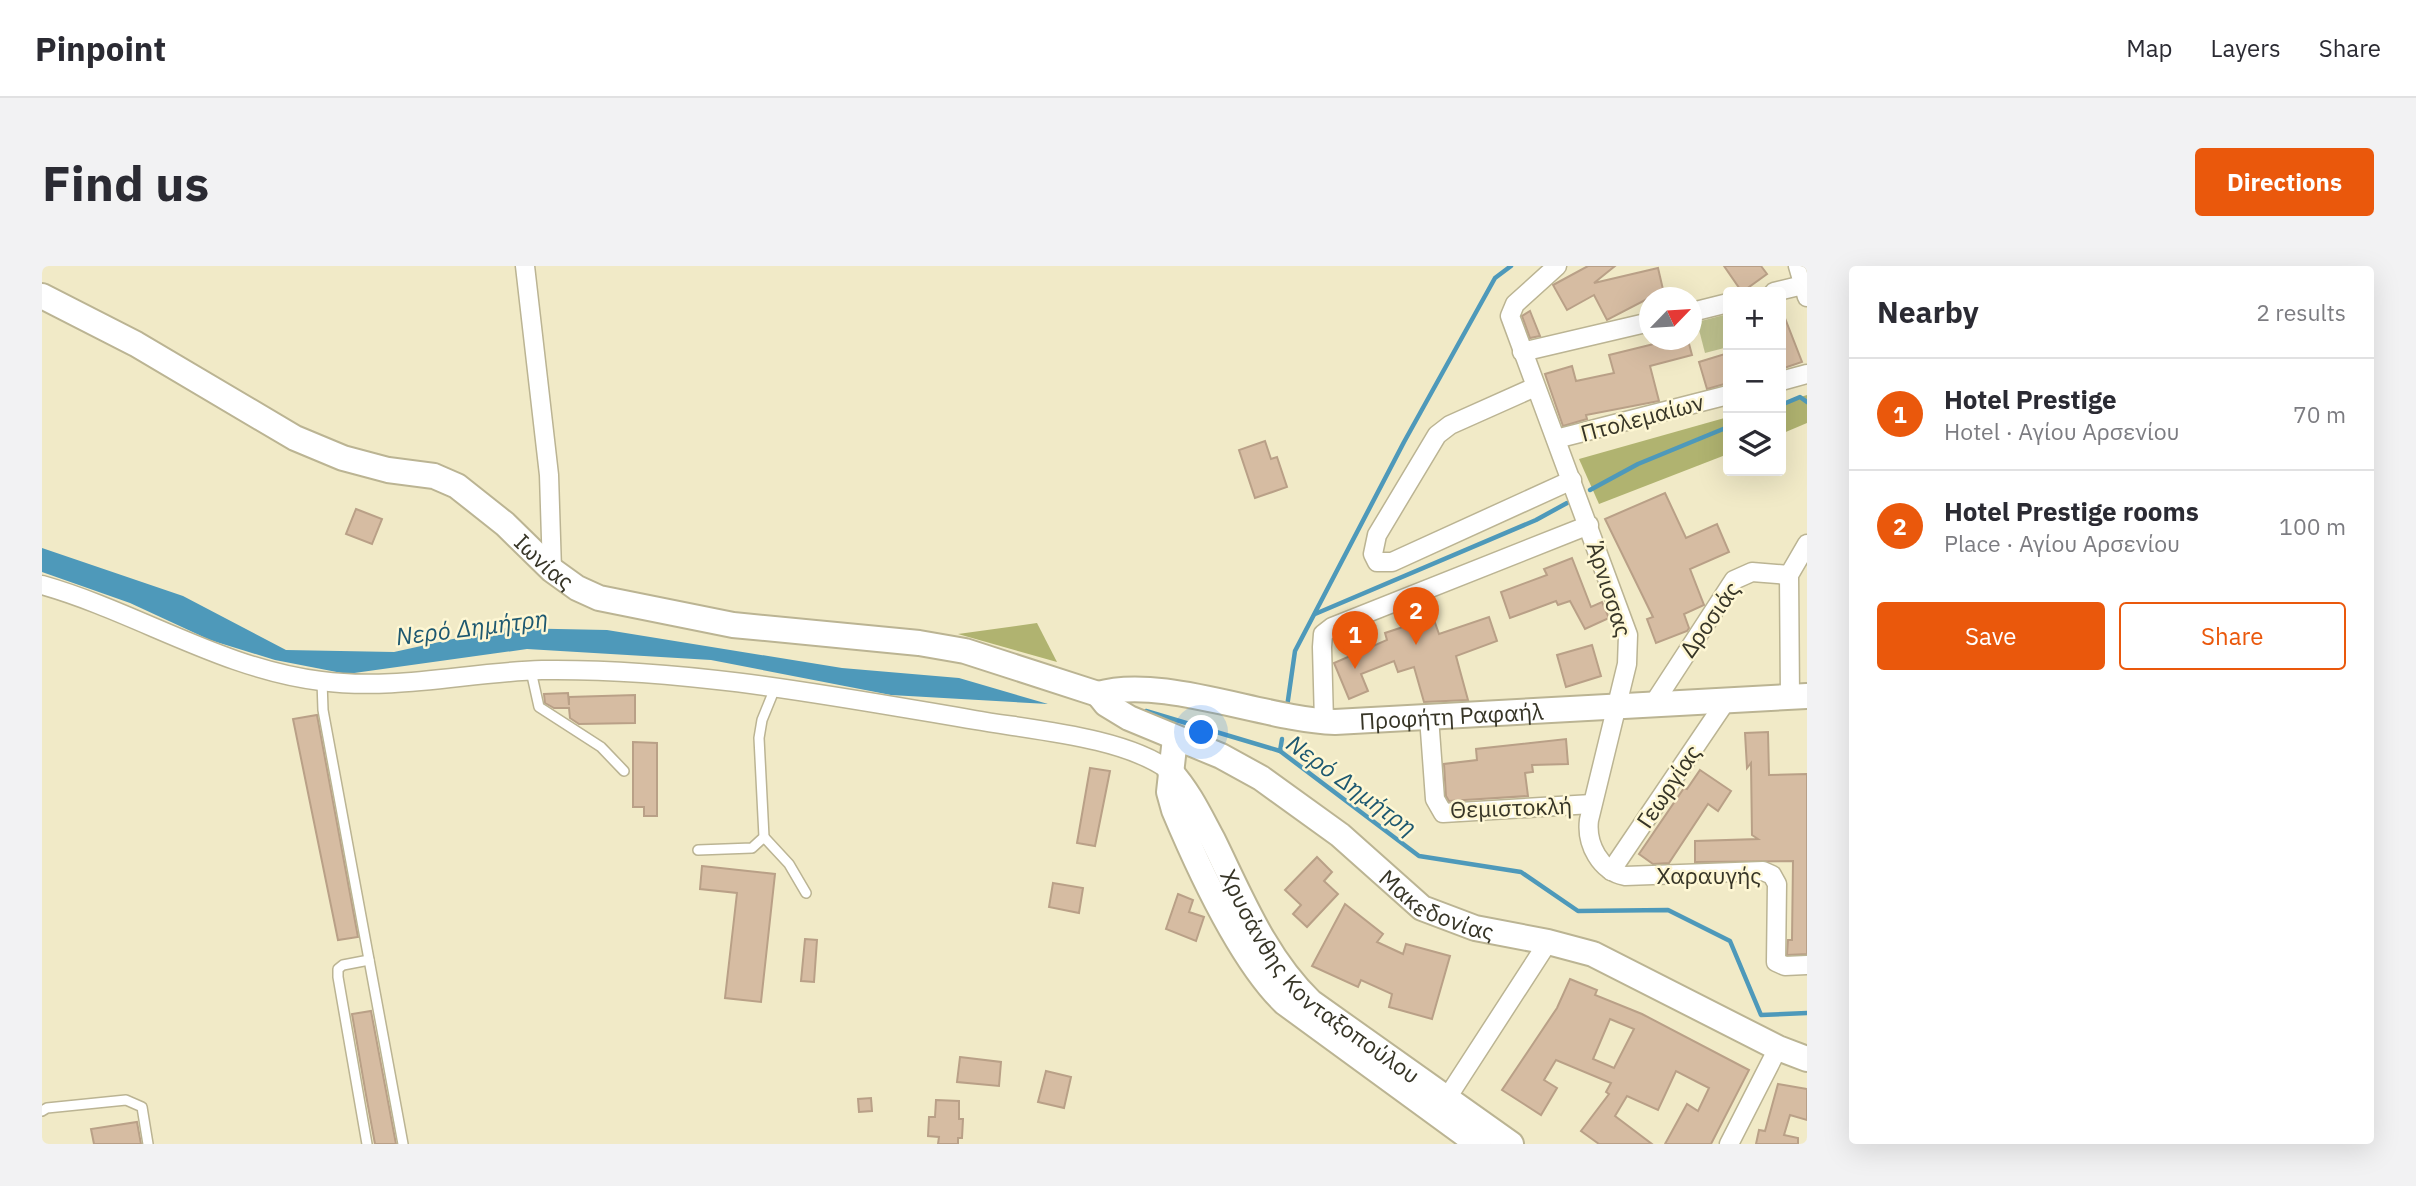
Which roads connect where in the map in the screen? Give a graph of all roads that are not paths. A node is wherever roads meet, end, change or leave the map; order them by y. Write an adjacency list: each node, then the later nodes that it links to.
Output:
1 (525, 266): 19 (street)
2 (1557, 266): 10 (street, Άρνισσας)
3 (1798, 266): 4 (street)
4 (1805, 290): 5 (street)
5 (1786, 291)
6 (42, 296): 19 (street, Ιωνίας)
7 (1723, 304): 8 (street)
8 (1702, 310)
9 (1639, 325): 10 (street)
10 (1522, 352): 13 (street, Άρνισσας)
11 (1807, 374): 12 (street)
12 (1786, 380)
13 (1535, 387): 15 (street, Άρνισσας); 16 (street)
14 (1723, 396): 15 (street, Πτολεμαίων)
15 (1556, 439): 16 (street, Άρνισσας)
16 (1572, 480): 17 (street, Άρνισσας)
17 (1589, 525): 29 (street, Άρνισσας); 31 (street)
18 (1807, 544): 20 (street)
19 (552, 570): 25 (street, Ιωνίας)
20 (1789, 575): 26 (street); 28 (street, Δροσιάς)
21 (42, 585): 23 (street)
22 (531, 671): 23 (street); 24 (street); 33 (lane)
23 (322, 681): 41 (lane)
24 (775, 688): 34 (street); 36 (lane)
25 (1098, 694): 31 (street, Προφήτη Ραφαήλ); 32 (street, Μακεδονίας)
26 (1799, 696): 27 (street, Προφήτη Ραφαήλ)
27 (1726, 701): 28 (street, Προφήτη Ραφαήλ); 38 (street, Γεωργίας)
28 (1652, 706): 29 (street, Προφήτη Ραφαήλ)
29 (1614, 708): 30 (street, Προφήτη Ραφαήλ); 35 (street, Άρνισσας)
30 (1429, 717): 31 (street, Προφήτη Ραφαήλ); 35 (street, Θεμιστοκλή)
31 (1324, 722)
32 (1175, 738): 34 (street, Χρυσάνθης Κονταξοπούλου); 40 (street, Μακεδονίας)
33 (624, 771)
34 (1170, 771): 45 (street, Χρυσάνθης Κονταξοπούλου); 50 (street, Χρυσάνθης Κονταξοπούλου)
35 (1592, 804): 38 (street, Άρνισσας)
36 (764, 837): 37 (lane); 39 (lane)
37 (698, 850)
38 (1611, 871): 42 (street, Χαραυγής)
39 (806, 893)
40 (1548, 942): 43 (street, Μακεδονίας); 45 (street)
41 (369, 960): 48 (lane); 49 (lane)
42 (1807, 965)
43 (1778, 1048): 44 (street, Μακεδονίας); 52 (street)
44 (1807, 1059)
45 (1447, 1098): 51 (street, Χρυσάνθης Κονταξοπούλου)
46 (42, 1111): 47 (lane)
47 (148, 1144)
48 (367, 1144)
49 (403, 1144)
50 (1478, 1144)
51 (1511, 1144)
52 (1729, 1144)

